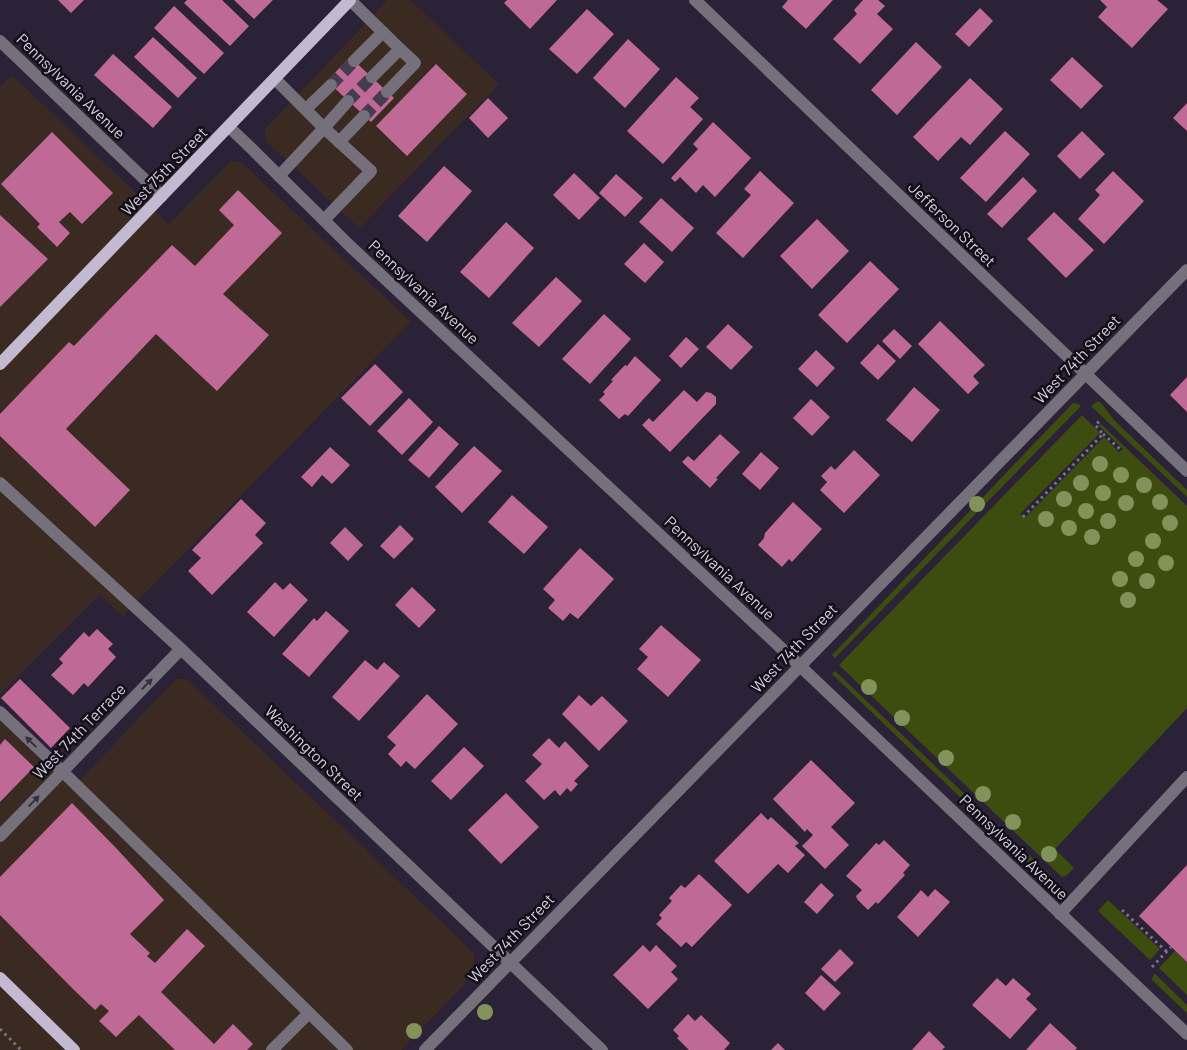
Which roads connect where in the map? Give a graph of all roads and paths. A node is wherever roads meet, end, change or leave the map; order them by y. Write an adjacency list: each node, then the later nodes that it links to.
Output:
1 (350, 0): 3 (street); 8 (main road, West 75th Street)
2 (695, 0): 22 (street, Jefferson Street)
3 (383, 32): 5 (street); 6 (street)
4 (0, 41): 18 (street, Pennsylvania Avenue)
5 (400, 49): 7 (street); 10 (street)
6 (354, 61)
7 (372, 77)
8 (275, 79): 12 (street); 14 (main road, West 75th Street)
9 (331, 85): 12 (street)
10 (387, 92)
11 (348, 101): 15 (street)
12 (306, 109): 15 (street)
13 (364, 116): 16 (street)
14 (228, 128): 17 (street, Pennsylvania Avenue); 18 (main road, West 75th Street)
15 (324, 128): 16 (street); 17 (street)
16 (339, 142): 19 (street)
17 (279, 176): 19 (street, Pennsylvania Avenue)
18 (162, 196): 21 (main road, West 75th Street)
19 (324, 220): 30 (street, Pennsylvania Avenue)
20 (1187, 270): 22 (street, West 74th Street)
21 (0, 364)
22 (1085, 374): 26 (street, Jefferson Street); 30 (street, West 74th Street)
23 (1101, 420): 24 (path)
24 (1103, 434): 25 (path); 28 (path)
25 (1120, 449)
26 (1187, 471)
27 (0, 483): 29 (street, Washington Street)
28 (1023, 517)
29 (181, 650): 32 (street, West 74th Terrace, one-way to 29); 39 (street, Washington Street)
30 (800, 666): 36 (street, Pennsylvania Avenue); 39 (street, West 74th Street)
31 (0, 712): 32 (street, one-way to 31)
32 (62, 771): 34 (street, West 74th Terrace, one-way to 32); 42 (street)
33 (1187, 777): 36 (street)
34 (0, 836)
35 (1122, 910): 38 (path)
36 (1060, 914): 44 (street, Pennsylvania Avenue)
37 (1171, 947): 38 (path)
38 (1166, 952): 40 (path)
39 (511, 962): 49 (street, West 74th Street); 50 (street, Washington Street)
40 (1152, 967)
41 (0, 978): 46 (main road)
42 (309, 1013): 47 (street); 48 (street)
43 (0, 1029): 45 (path)
44 (1187, 1034)
45 (22, 1050)
46 (74, 1050)
47 (272, 1050)
48 (347, 1050)
49 (425, 1050)
50 (602, 1050)

